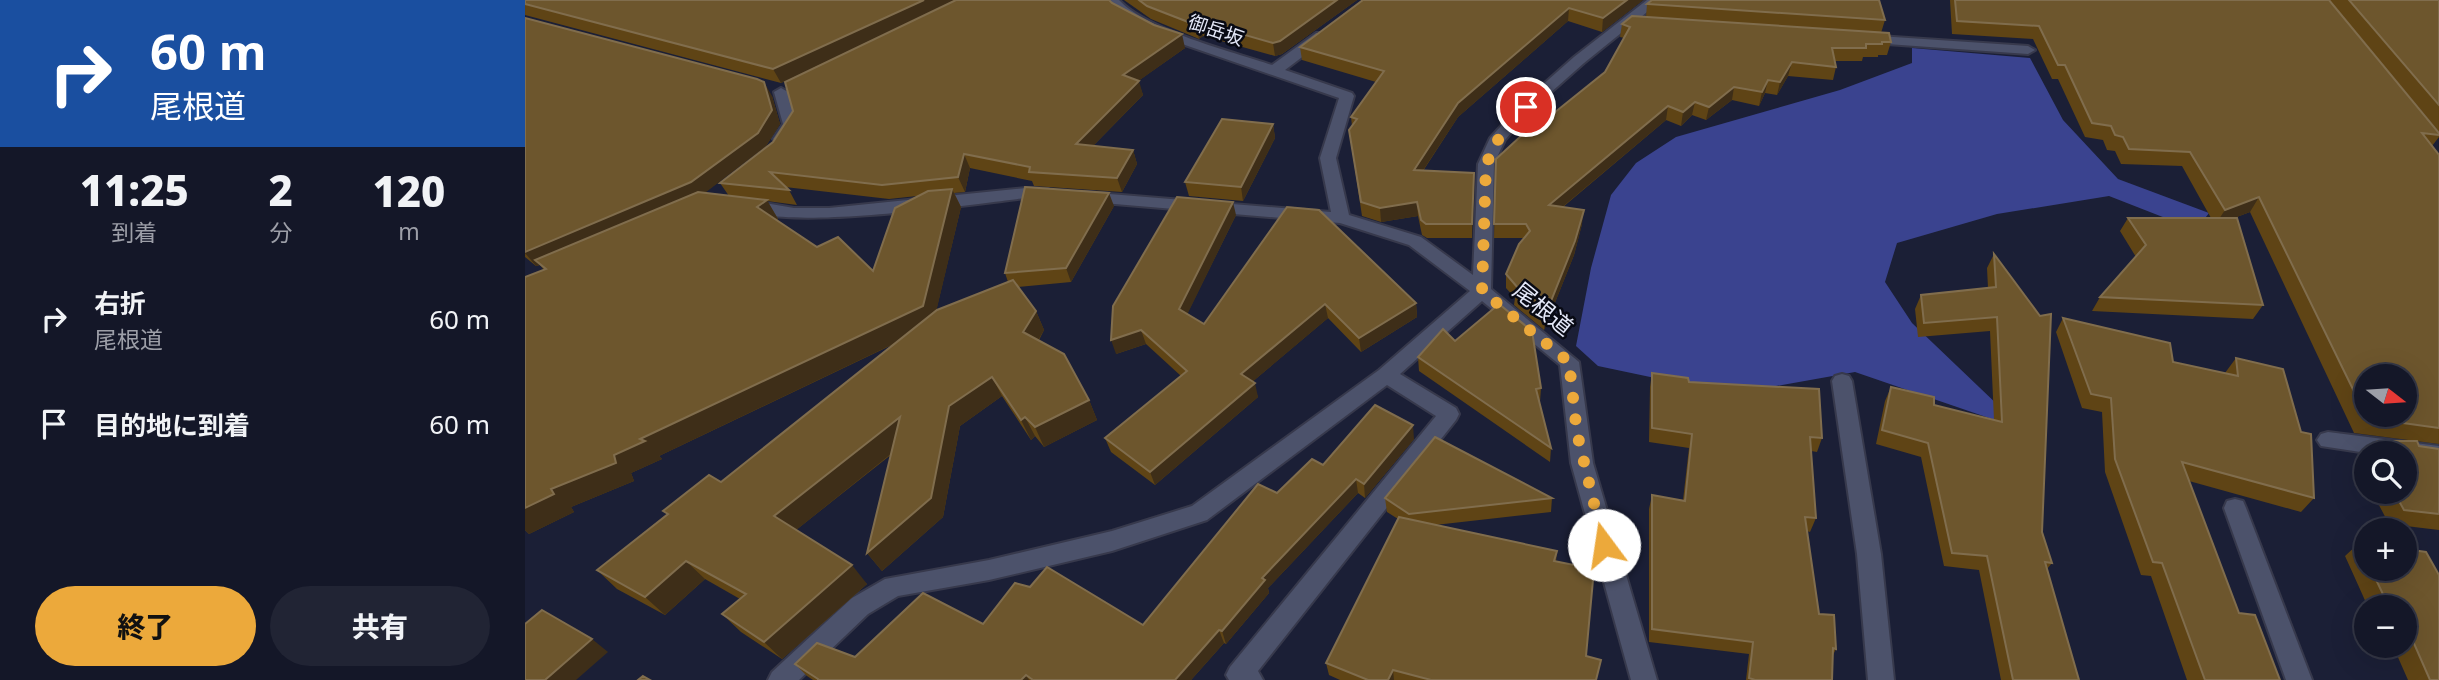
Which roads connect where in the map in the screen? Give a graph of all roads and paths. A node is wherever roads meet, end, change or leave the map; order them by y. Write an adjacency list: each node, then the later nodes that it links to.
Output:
1 (1112, 0): 8 (street, 御岳坂)
2 (1655, 0): 3 (street, 尾根道)
3 (1625, 22): 5 (street); 13 (street, 尾根道)
4 (1338, 24): 8 (street)
5 (1652, 24)
6 (1847, 37): 7 (street)
7 (2028, 50)
8 (1274, 71): 12 (street, 御岳坂)
9 (781, 88): 10 (street)
10 (774, 151)
11 (731, 203): 12 (street)
12 (1341, 218): 13 (street)
13 (1482, 291): 14 (street); 21 (street, 尾根道)
14 (1386, 374): 19 (street); 20 (street)
15 (1842, 381): 22 (street)
16 (2328, 440): 17 (street)
17 (2439, 454)
18 (2235, 508): 23 (street)
19 (781, 680)
20 (1250, 680)
21 (1644, 680)
22 (1881, 680)
23 (2299, 680)

